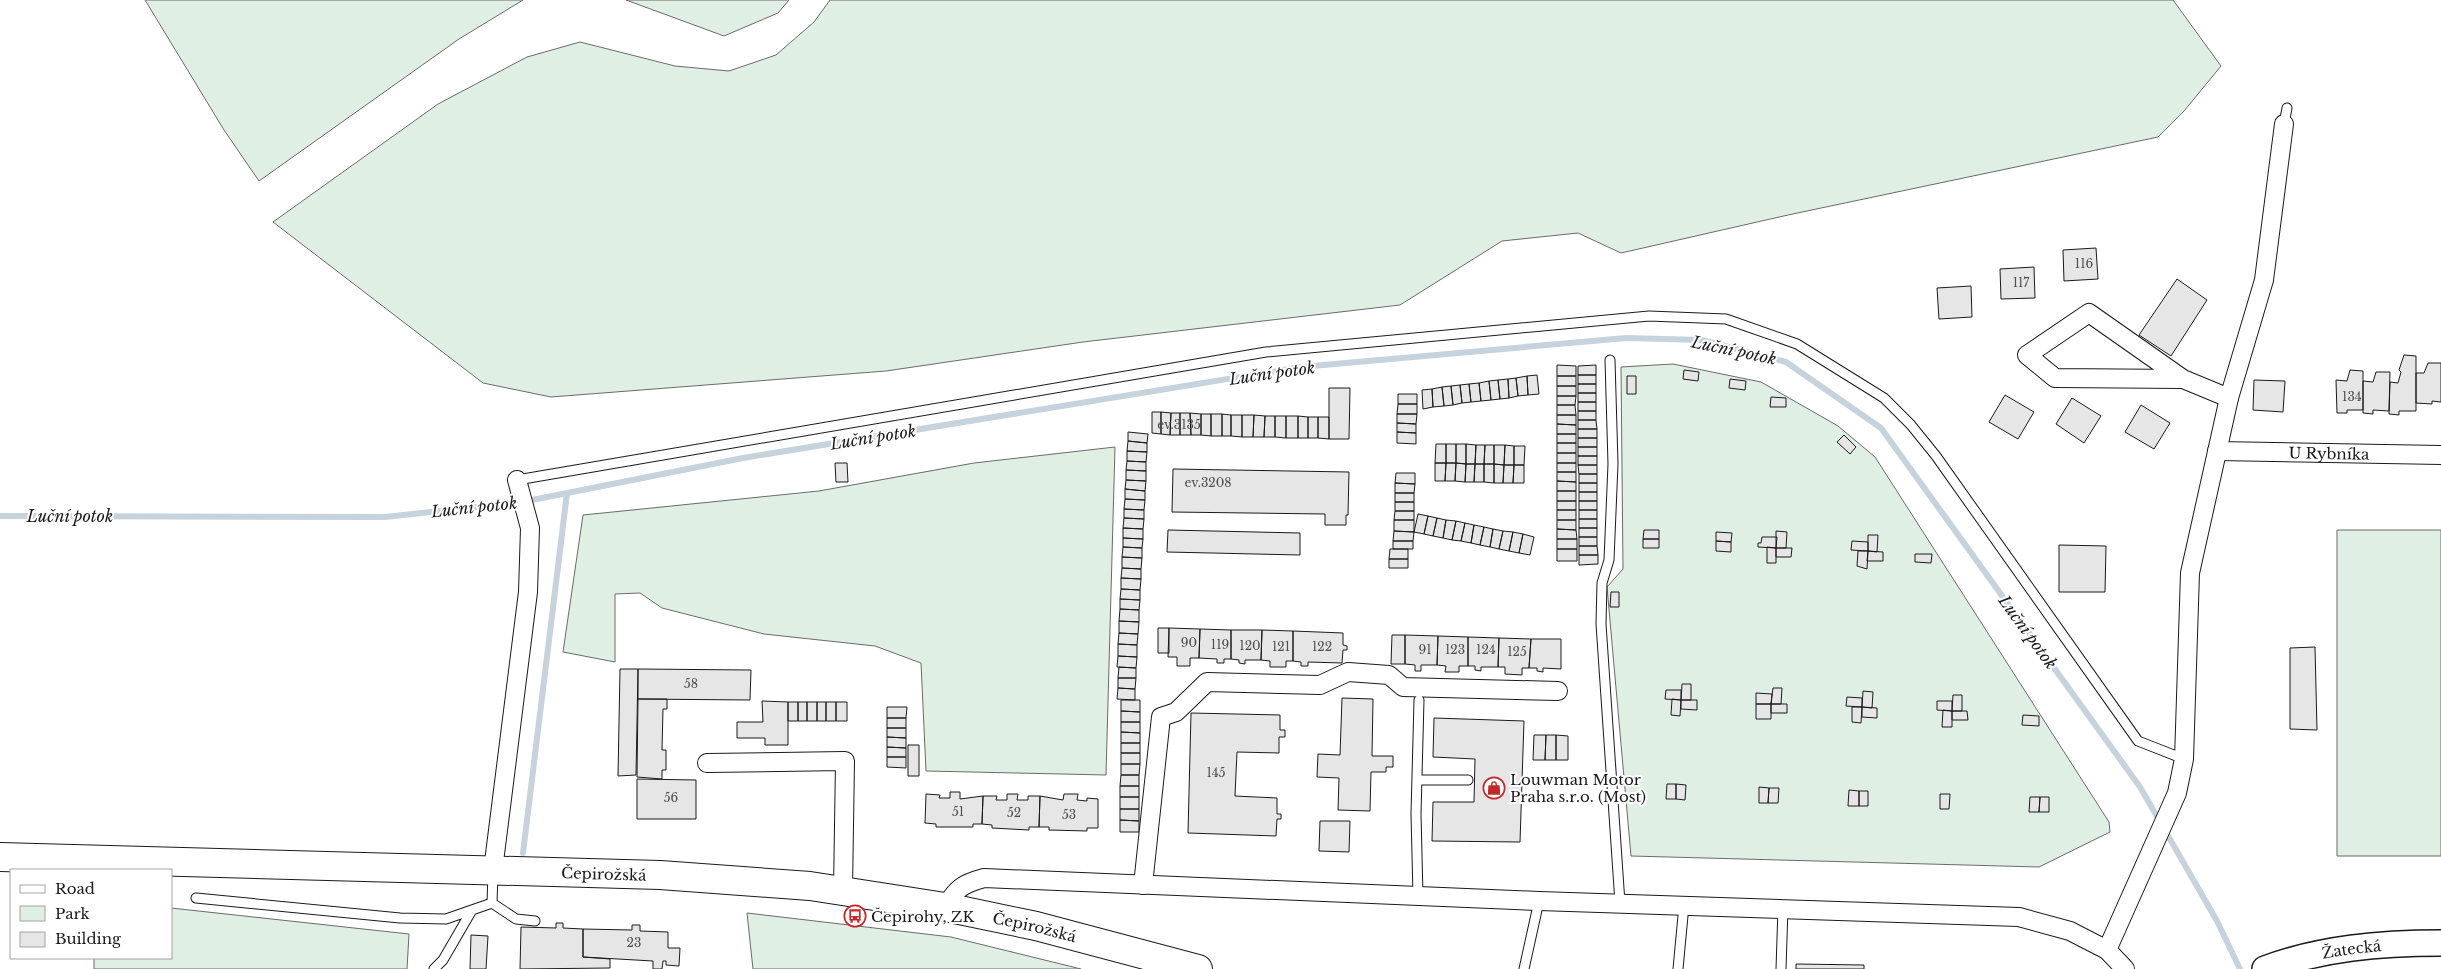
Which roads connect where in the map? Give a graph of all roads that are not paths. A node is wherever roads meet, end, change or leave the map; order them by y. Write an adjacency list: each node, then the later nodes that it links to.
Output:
1 (2286, 116): 4 (street)
2 (1610, 360): 22 (lane)
3 (2183, 379): 3 (street); 4 (street)
4 (2229, 398): 5 (street)
5 (2217, 451): 6 (street, U Rybníka); 10 (street)
6 (2441, 455)
7 (517, 480): 10 (lane); 15 (street)
8 (1558, 691): 16 (street)
9 (1419, 700): 12 (lane)
10 (2184, 759): 29 (street)
11 (707, 763): 17 (street)
12 (1417, 780): 13 (lane); 18 (lane)
13 (1468, 780)
14 (0, 857): 15 (main road, Čepirožská)
15 (493, 870): 17 (main road, Čepirožská); 21 (lane)
16 (1143, 884): 18 (street); 24 (street)
17 (843, 891): 24 (main road, Čepirožská)
18 (1418, 896): 20 (street)
19 (196, 898): 26 (lane)
20 (1539, 901): 22 (street); 32 (lane)
21 (492, 903): 26 (lane); 27 (lane)
22 (1620, 903): 23 (street)
23 (1684, 905): 25 (street); 33 (lane)
24 (946, 907): 31 (main road, Čepirožská)
25 (1783, 908): 29 (street); 34 (lane)
26 (472, 910): 30 (lane)
27 (535, 920)
28 (2441, 943): 36 (street, Žatecká)
29 (2107, 950): 35 (street)
30 (434, 969)
31 (1198, 969)
32 (1524, 969)
33 (1678, 969)
34 (1781, 969)
35 (2125, 969)
36 (2265, 969)

